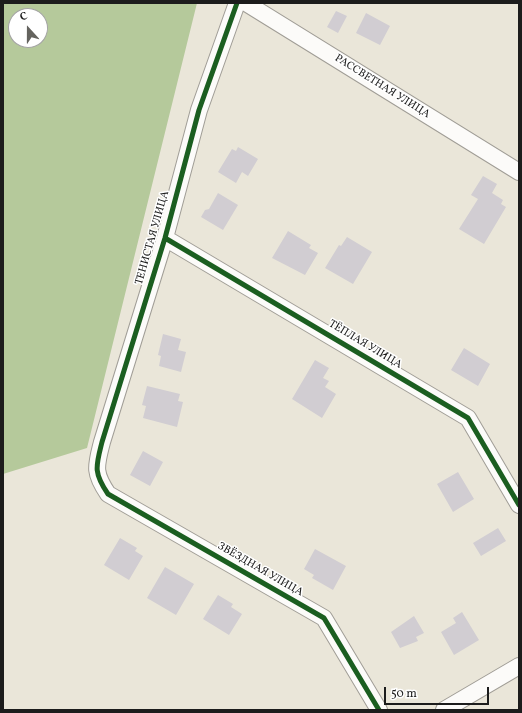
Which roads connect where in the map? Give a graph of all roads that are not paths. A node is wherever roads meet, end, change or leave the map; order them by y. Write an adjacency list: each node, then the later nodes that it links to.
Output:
1 (237, 3): 4 (street, ТЕНИСТАЯ УЛИЦА)
2 (246, 3): 3 (street, РАССВЕТНАЯ УЛИЦА)
3 (519, 172)
4 (165, 238): 5 (street, ТЕНИСТАЯ УЛИЦА); 6 (street, ТЁПЛАЯ УЛИЦА)
5 (98, 480): 8 (street, ЗВЁЗДНАЯ УЛИЦА)
6 (519, 505)
7 (519, 666): 9 (street)
8 (379, 710)
9 (444, 710)

